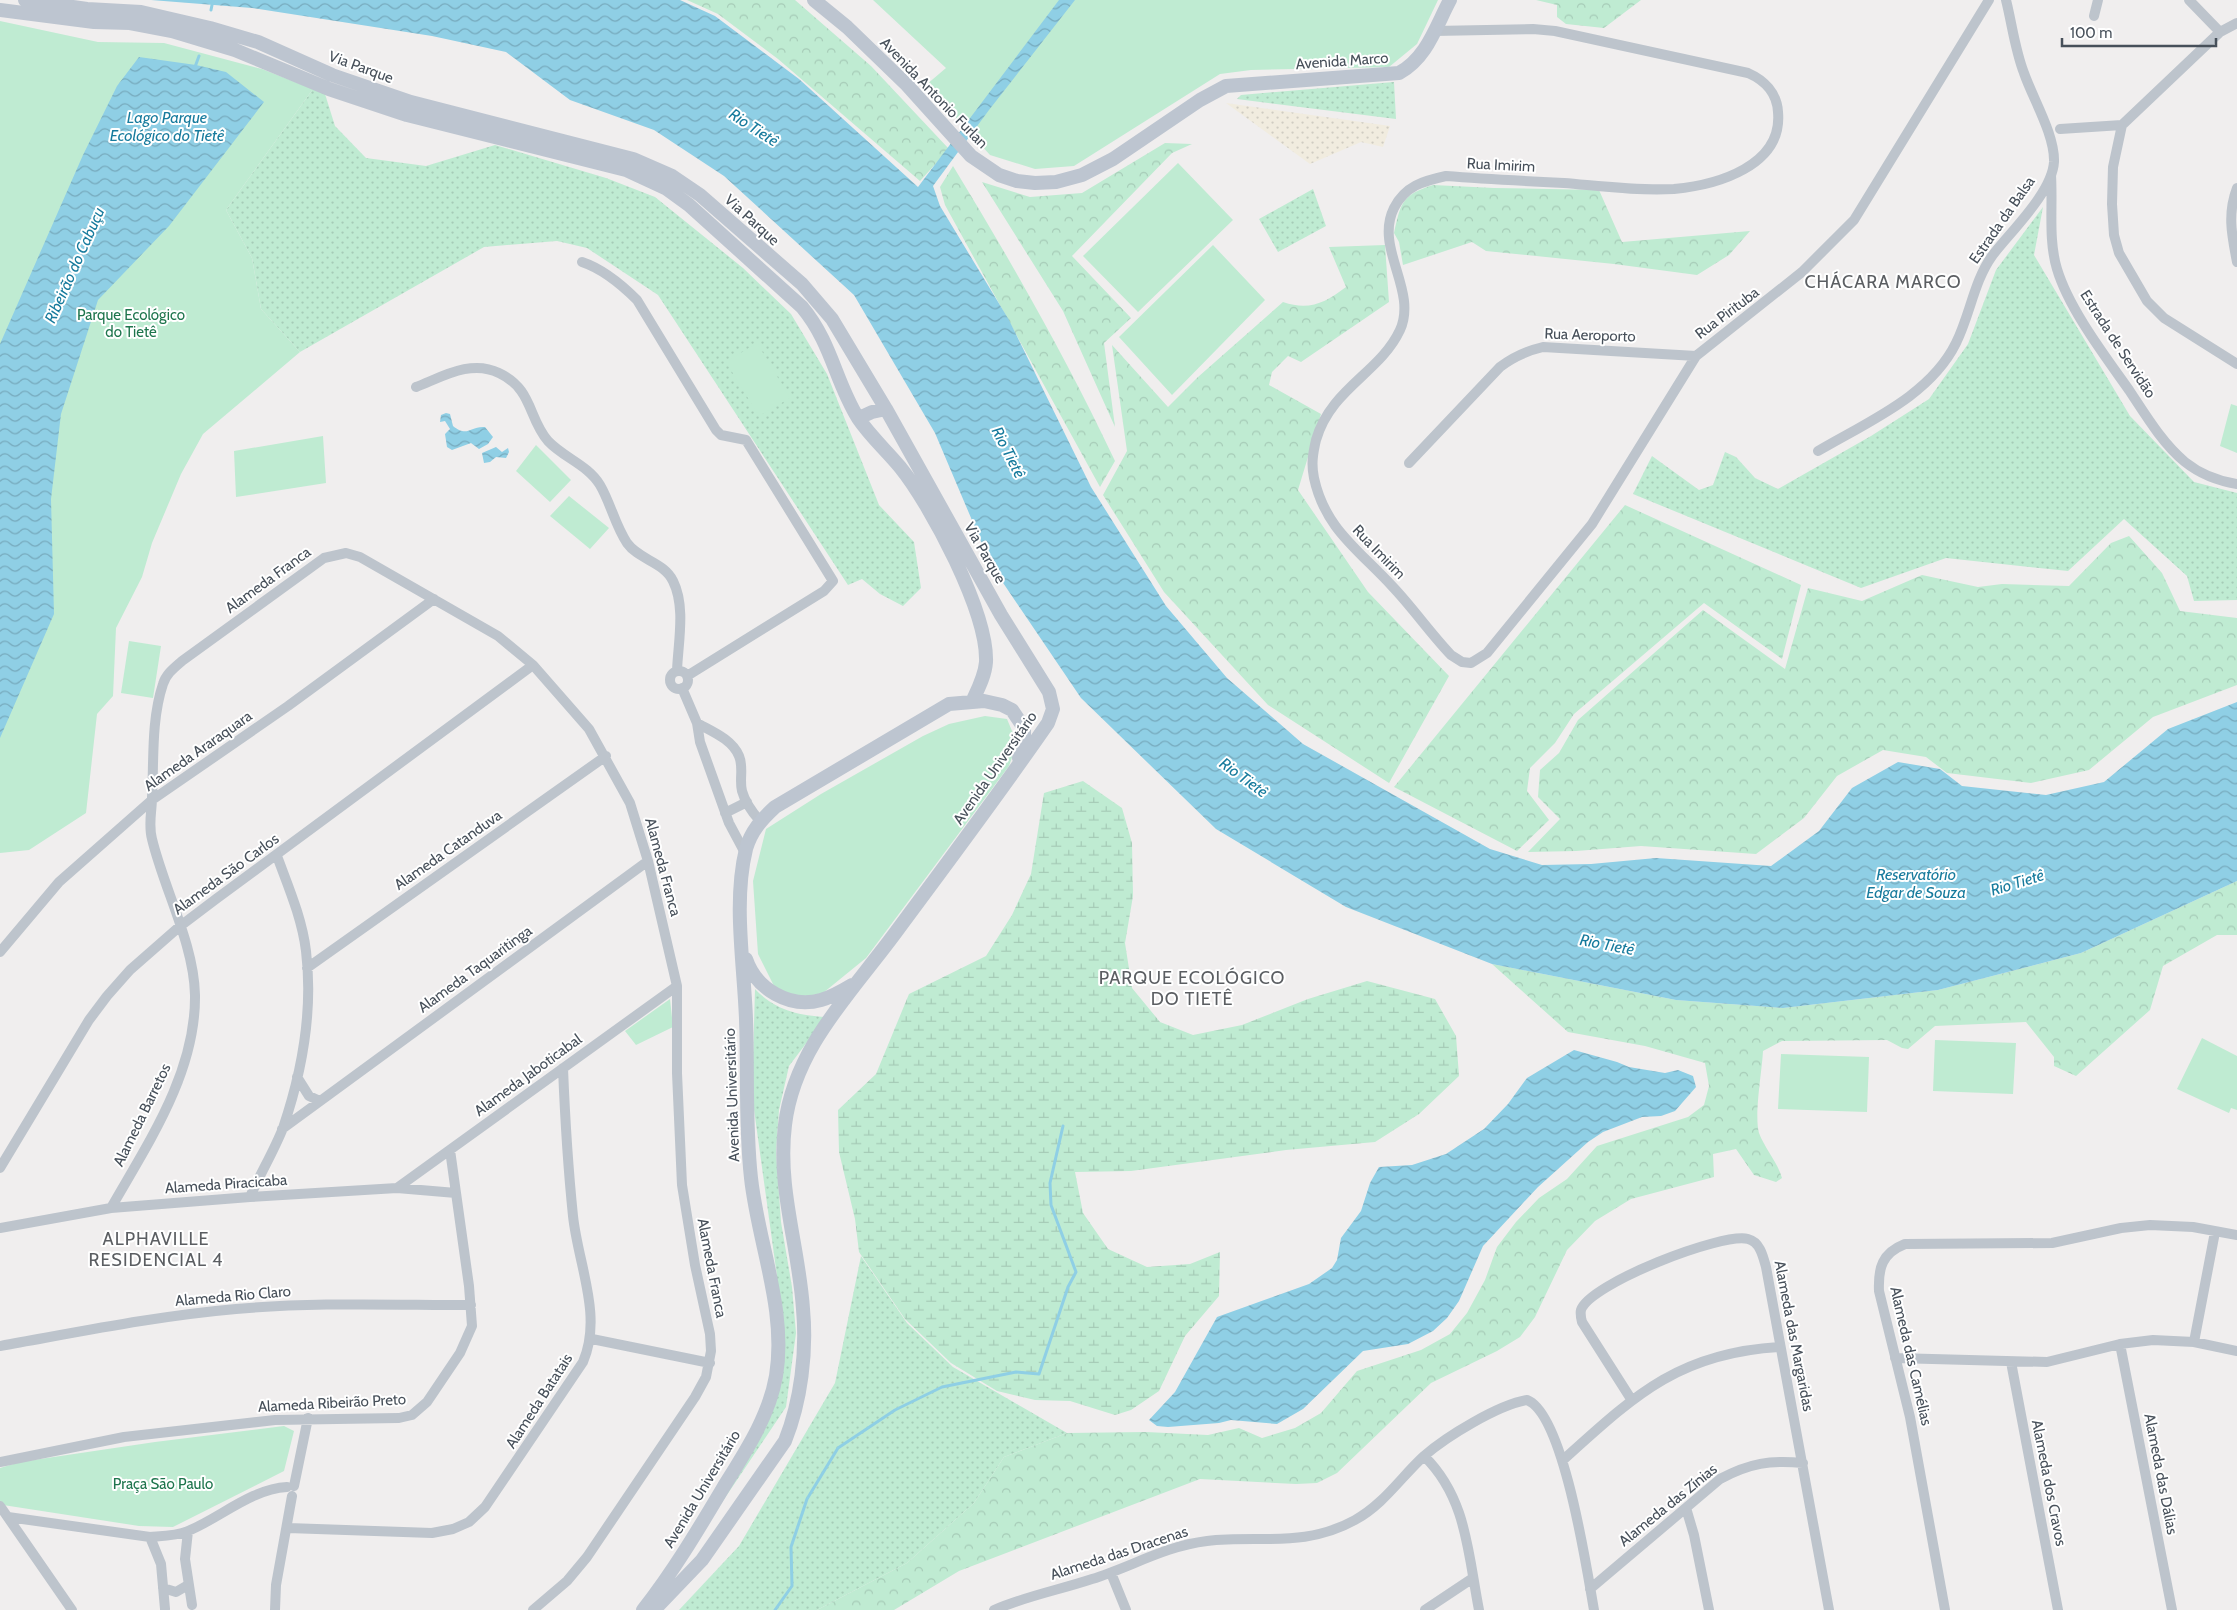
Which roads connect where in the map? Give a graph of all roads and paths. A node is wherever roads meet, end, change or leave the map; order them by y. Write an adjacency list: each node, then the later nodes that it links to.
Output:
1 (26, 0): 13 (main road)
2 (814, 0): 14 (main road, Avenida Antonio Furlan)
3 (1450, 0): 11 (main road, Avenida Marco)
4 (1989, 0): 21 (street, Rua Pirituba)
5 (2006, 0): 17 (street, Estrada da Balsa)
6 (2098, 0): 9 (street)
7 (2189, 0): 12 (street)
8 (0, 10): 13 (main road)
9 (2094, 16)
10 (2237, 23): 12 (street)
11 (1434, 31): 14 (main road, Avenida Marco); 30 (street, Rua Imirim)
12 (2220, 32): 15 (street)
13 (208, 34): 24 (main road, Via Parque); 25 (main road, Via Parque)
14 (1200, 100)
15 (2122, 126): 16 (street); 22 (street)
16 (2060, 129)
17 (2051, 174): 26 (street, Estrada da Balsa); 28 (street, Estrada de Servidão)
18 (2237, 188): 20 (street)
19 (582, 262): 32 (street)
20 (2237, 262)
21 (1696, 356): 27 (street, Rua Aeroporto); 30 (street, Rua Pirituba)
22 (2237, 364)
23 (416, 387): 32 (street)
24 (886, 409): 25 (main road); 35 (main road, Via Parque)
25 (858, 418): 34 (main road, Via Parque)
26 (1818, 451)
27 (1409, 463)
28 (2237, 484)
29 (434, 599): 31 (street, Alameda Franca); 39 (street, Alameda Araraquara); 39 (street, Alameda Franca)
30 (1487, 653)
31 (533, 665): 37 (street, Alameda Franca); 44 (street, Alameda São Carlos)
32 (682, 673): 33 (street); 33 (street)
33 (682, 688): 36 (street)
34 (972, 702): 38 (main road, Avenida Universitário); 42 (main road, Avenida Universitário)
35 (1053, 709): 38 (main road, Avenida Universitário)
36 (697, 723): 40 (street); 41 (street)
37 (606, 756): 45 (street, Alameda Franca); 49 (street, Alameda Catanduva)
38 (1015, 768): 50 (main road, Avenida Universitário)
39 (152, 800): 46 (street, Alameda Barretos); 48 (street, Alameda Araraquara)
40 (747, 802): 41 (street); 42 (street)
41 (725, 813): 43 (street)
42 (760, 821): 43 (main road, Avenida Universitário)
43 (745, 853): 47 (main road, Avenida Universitário)
44 (277, 856): 46 (street, Alameda São Carlos); 49 (street)
45 (648, 861): 51 (street, Alameda Franca); 54 (street, Alameda Taquaritinga)
46 (179, 927): 57 (street, Alameda São Carlos); 61 (street, Alameda Barretos)
47 (743, 949): 50 (main road); 87 (main road, Avenida Universitário)
48 (0, 952)
49 (307, 968): 53 (street)
50 (856, 982): 89 (main road, Avenida Universitário)
51 (677, 986): 52 (street, Alameda Jaboticabal); 74 (street, Alameda Franca)
52 (563, 1068): 56 (street, Alameda Jaboticabal); 66 (street, Alameda Batatais)
53 (297, 1077): 54 (street); 55 (street)
54 (320, 1101): 55 (street, Alameda Taquaritinga)
55 (282, 1129): 60 (street)
56 (450, 1150): 58 (street, Alameda Jaboticabal); 59 (street, Alameda Ribeirão Preto)
57 (0, 1168)
58 (397, 1188): 59 (street, Alameda Piracicaba); 60 (street, Alameda Piracicaba)
59 (456, 1193): 65 (street, Alameda Ribeirão Preto)
60 (250, 1197): 61 (street, Alameda Piracicaba)
61 (111, 1208): 62 (street, Alameda Piracicaba)
62 (0, 1228)
63 (2215, 1232): 64 (street, Alameda das Camélias); 67 (street); 72 (street, Alameda das Camélias)
64 (2237, 1235)
65 (471, 1305): 69 (street, Alameda Rio Claro); 76 (street, Alameda Ribeirão Preto)
66 (592, 1338): 74 (street); 85 (street, Alameda Batatais)
67 (2194, 1342): 68 (street); 71 (street)
68 (2120, 1344): 73 (street); 113 (street, Alameda das Dálias)
69 (0, 1346)
70 (1779, 1347): 75 (street); 75 (street, Alameda das Margaridas); 80 (street, Alameda das Margaridas)
71 (2236, 1354)
72 (1895, 1358): 73 (street); 111 (street, Alameda das Camélias)
73 (2011, 1362): 112 (street, Alameda dos Cravos)
74 (710, 1364): 99 (street, Alameda Franca)
75 (1631, 1399): 78 (street)
76 (308, 1418): 79 (street, Alameda Ribeirão Preto); 81 (street)
77 (1424, 1456): 78 (street, Alameda das Dracenas); 90 (street, Alameda das Dracenas); 91 (street)
78 (1562, 1460): 94 (street, Alameda das Dracenas)
79 (0, 1462)
80 (1803, 1463): 83 (street, Alameda das Zínias); 110 (street, Alameda das Margaridas)
81 (291, 1490): 85 (street); 86 (street)
82 (0, 1506): 84 (street)
83 (1686, 1508): 94 (street, Alameda das Zínias); 109 (street)
84 (8, 1517): 88 (street); 97 (street)
85 (288, 1528): 98 (street)
86 (188, 1531): 88 (street); 92 (street)
87 (697, 1532): 100 (main road); 101 (main road, Avenida Universitário)
88 (150, 1537): 93 (street)
89 (702, 1560): 102 (main road, Avenida Universitário); 103 (main road)
90 (1111, 1573): 104 (street, Alameda das Dracenas); 105 (street)
91 (1473, 1578): 106 (street); 107 (street)
92 (188, 1585): 93 (street); 95 (street)
93 (163, 1588): 96 (street)
94 (1590, 1589): 108 (street, Alameda das Dracenas)
95 (192, 1605)
96 (165, 1609)
97 (72, 1610)
98 (275, 1610)
99 (533, 1610)
100 (633, 1610)
101 (643, 1610)
102 (654, 1610)
103 (664, 1610)
104 (994, 1610)
105 (1126, 1610)
106 (1425, 1610)
107 (1479, 1610)
108 (1594, 1610)
109 (1709, 1610)
110 (1829, 1610)
111 (1945, 1610)
112 (2058, 1610)
113 (2172, 1610)

